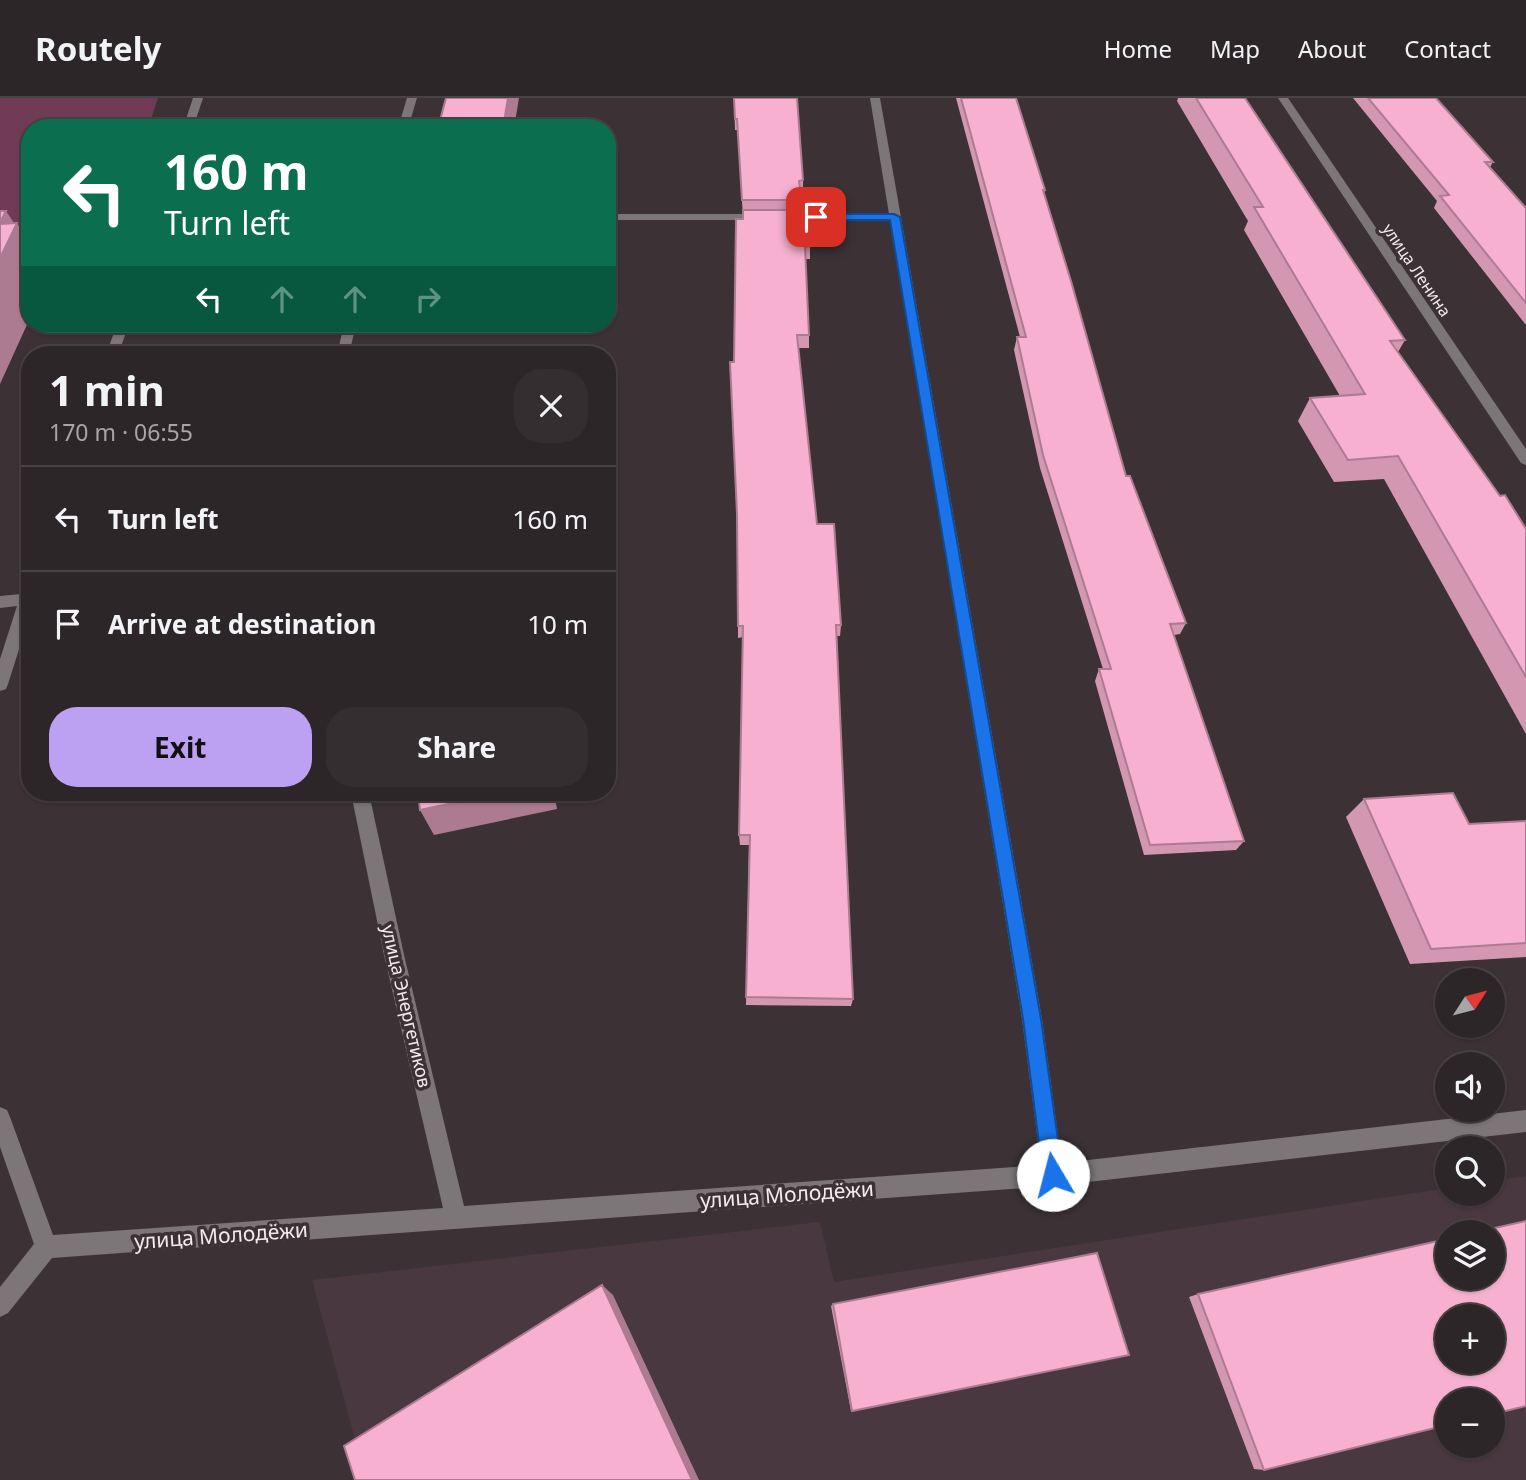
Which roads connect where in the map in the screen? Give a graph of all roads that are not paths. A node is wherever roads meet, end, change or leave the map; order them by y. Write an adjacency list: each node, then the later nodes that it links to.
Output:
1 (198, 98): 5 (street)
2 (412, 98): 6 (street)
3 (875, 98): 8 (street)
4 (1283, 98): 9 (street, улица Ленина)
5 (191, 119)
6 (406, 119)
7 (616, 217): 8 (street)
8 (894, 217): 17 (street)
9 (1526, 460)
10 (21, 597): 11 (street)
11 (0, 602)
12 (21, 617): 13 (street)
13 (0, 684)
14 (362, 801): 18 (street, улица Энергетиков)
15 (0, 1117): 19 (street)
16 (1526, 1121): 17 (street, улица Молодёжи)
17 (1053, 1175): 18 (street, улица Молодёжи)
18 (456, 1218): 19 (street, улица Молодёжи)
19 (46, 1247): 20 (street)
20 (0, 1305)

